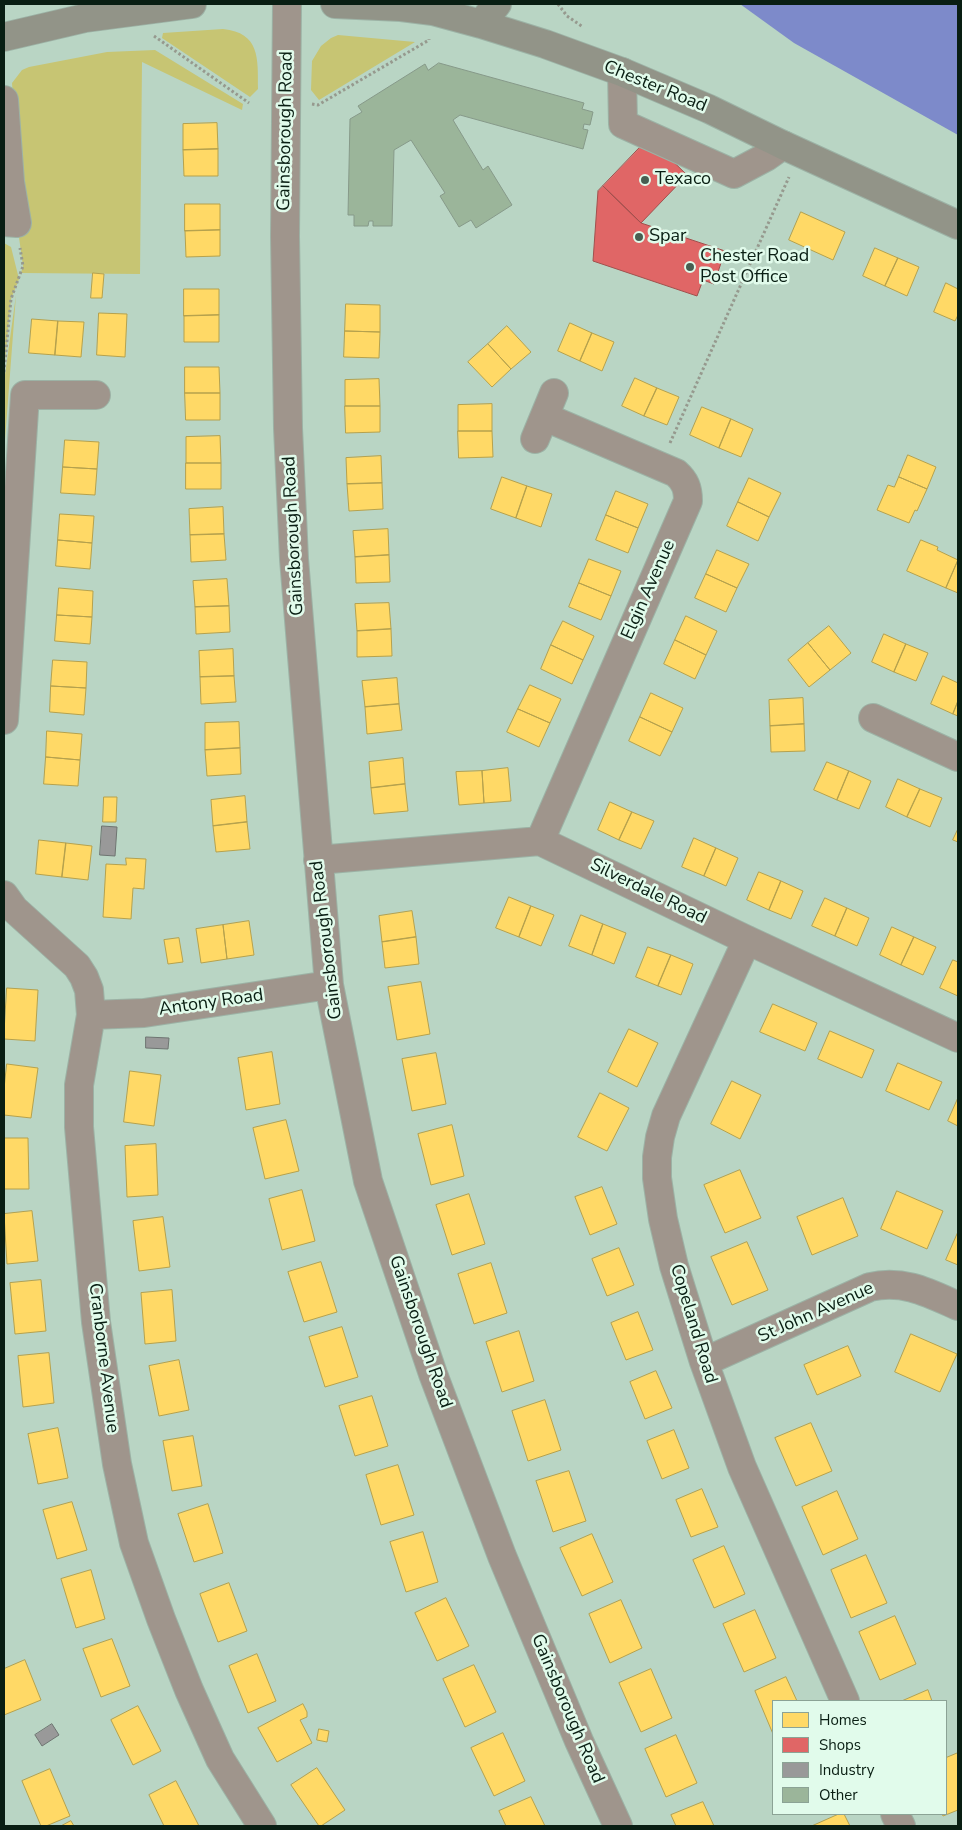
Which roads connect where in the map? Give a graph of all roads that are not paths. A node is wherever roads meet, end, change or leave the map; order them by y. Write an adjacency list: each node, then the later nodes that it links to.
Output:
1 (192, 4): 5 (highway)
2 (287, 4): 17 (street, Gainsborough Road)
3 (336, 4): 4 (highway, Chester Road)
4 (489, 14): 6 (highway, Chester Road)
5 (4, 38)
6 (622, 72): 8 (highway, Chester Road); 8 (street)
7 (4, 100): 9 (street)
8 (792, 149): 10 (highway, Chester Road)
9 (10, 222)
10 (958, 225)
11 (96, 395): 14 (street)
12 (545, 416): 16 (street, Elgin Avenue)
13 (873, 718): 15 (street)
14 (4, 720)
15 (958, 757)
16 (540, 840): 17 (street); 19 (street, Silverdale Road)
17 (318, 860): 20 (street, Gainsborough Road)
18 (4, 895): 21 (street, Cranborne Avenue)
19 (748, 940): 22 (street, Silverdale Road); 24 (street, Copeland Road)
20 (329, 985): 21 (street, Antony Road); 27 (street, Gainsborough Road)
21 (92, 1015): 26 (street, Cranborne Avenue)
22 (958, 1038)
23 (958, 1306): 24 (street, St John Avenue)
24 (704, 1362): 25 (street, Copeland Road)
25 (846, 1700)
26 (262, 1826)
27 (618, 1826)

